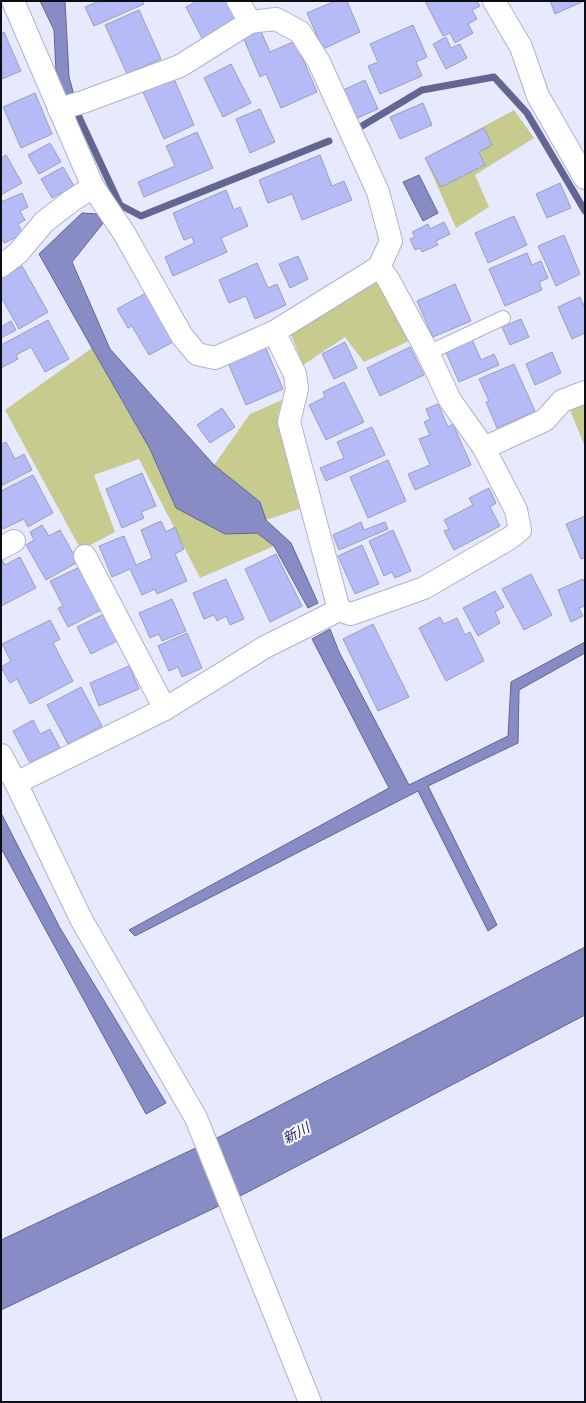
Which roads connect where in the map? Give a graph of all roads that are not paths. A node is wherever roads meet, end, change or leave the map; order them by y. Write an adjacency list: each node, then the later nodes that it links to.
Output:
1 (14, 1): 5 (street)
2 (238, 1): 4 (street)
3 (494, 1): 6 (street)
4 (250, 22): 5 (street); 9 (street)
5 (59, 109): 7 (street)
6 (585, 178)
7 (93, 187): 8 (street); 11 (street)
8 (1, 266)
9 (379, 267): 11 (street); 12 (street)
10 (503, 318): 12 (lane)
11 (274, 332): 16 (street)
12 (428, 353): 14 (street)
13 (585, 392): 14 (street)
14 (484, 448): 16 (street)
15 (85, 556): 17 (street)
16 (339, 610): 17 (street)
17 (165, 708): 19 (street)
18 (1, 755): 19 (street)
19 (16, 783): 20 (street)
20 (310, 1402)

